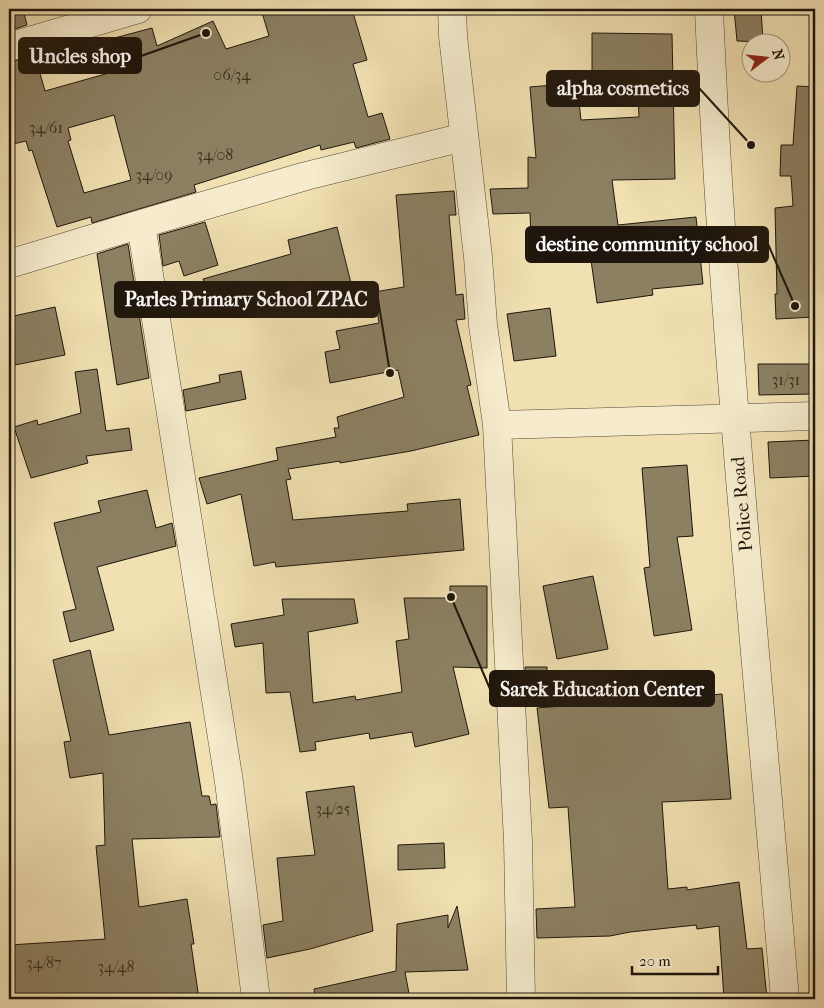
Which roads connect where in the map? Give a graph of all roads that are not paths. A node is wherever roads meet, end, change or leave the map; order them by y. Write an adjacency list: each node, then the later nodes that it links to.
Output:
1 (138, 9): 4 (street)
2 (452, 9): 5 (street)
3 (709, 9): 9 (street, Police Road)
4 (9, 47)
5 (464, 138): 6 (street); 10 (street)
6 (141, 224): 7 (street); 11 (street)
7 (9, 264)
8 (815, 416): 9 (street)
9 (735, 418): 10 (street); 13 (street, Police Road)
10 (497, 425): 12 (street)
11 (256, 999)
12 (521, 999)
13 (785, 999)

